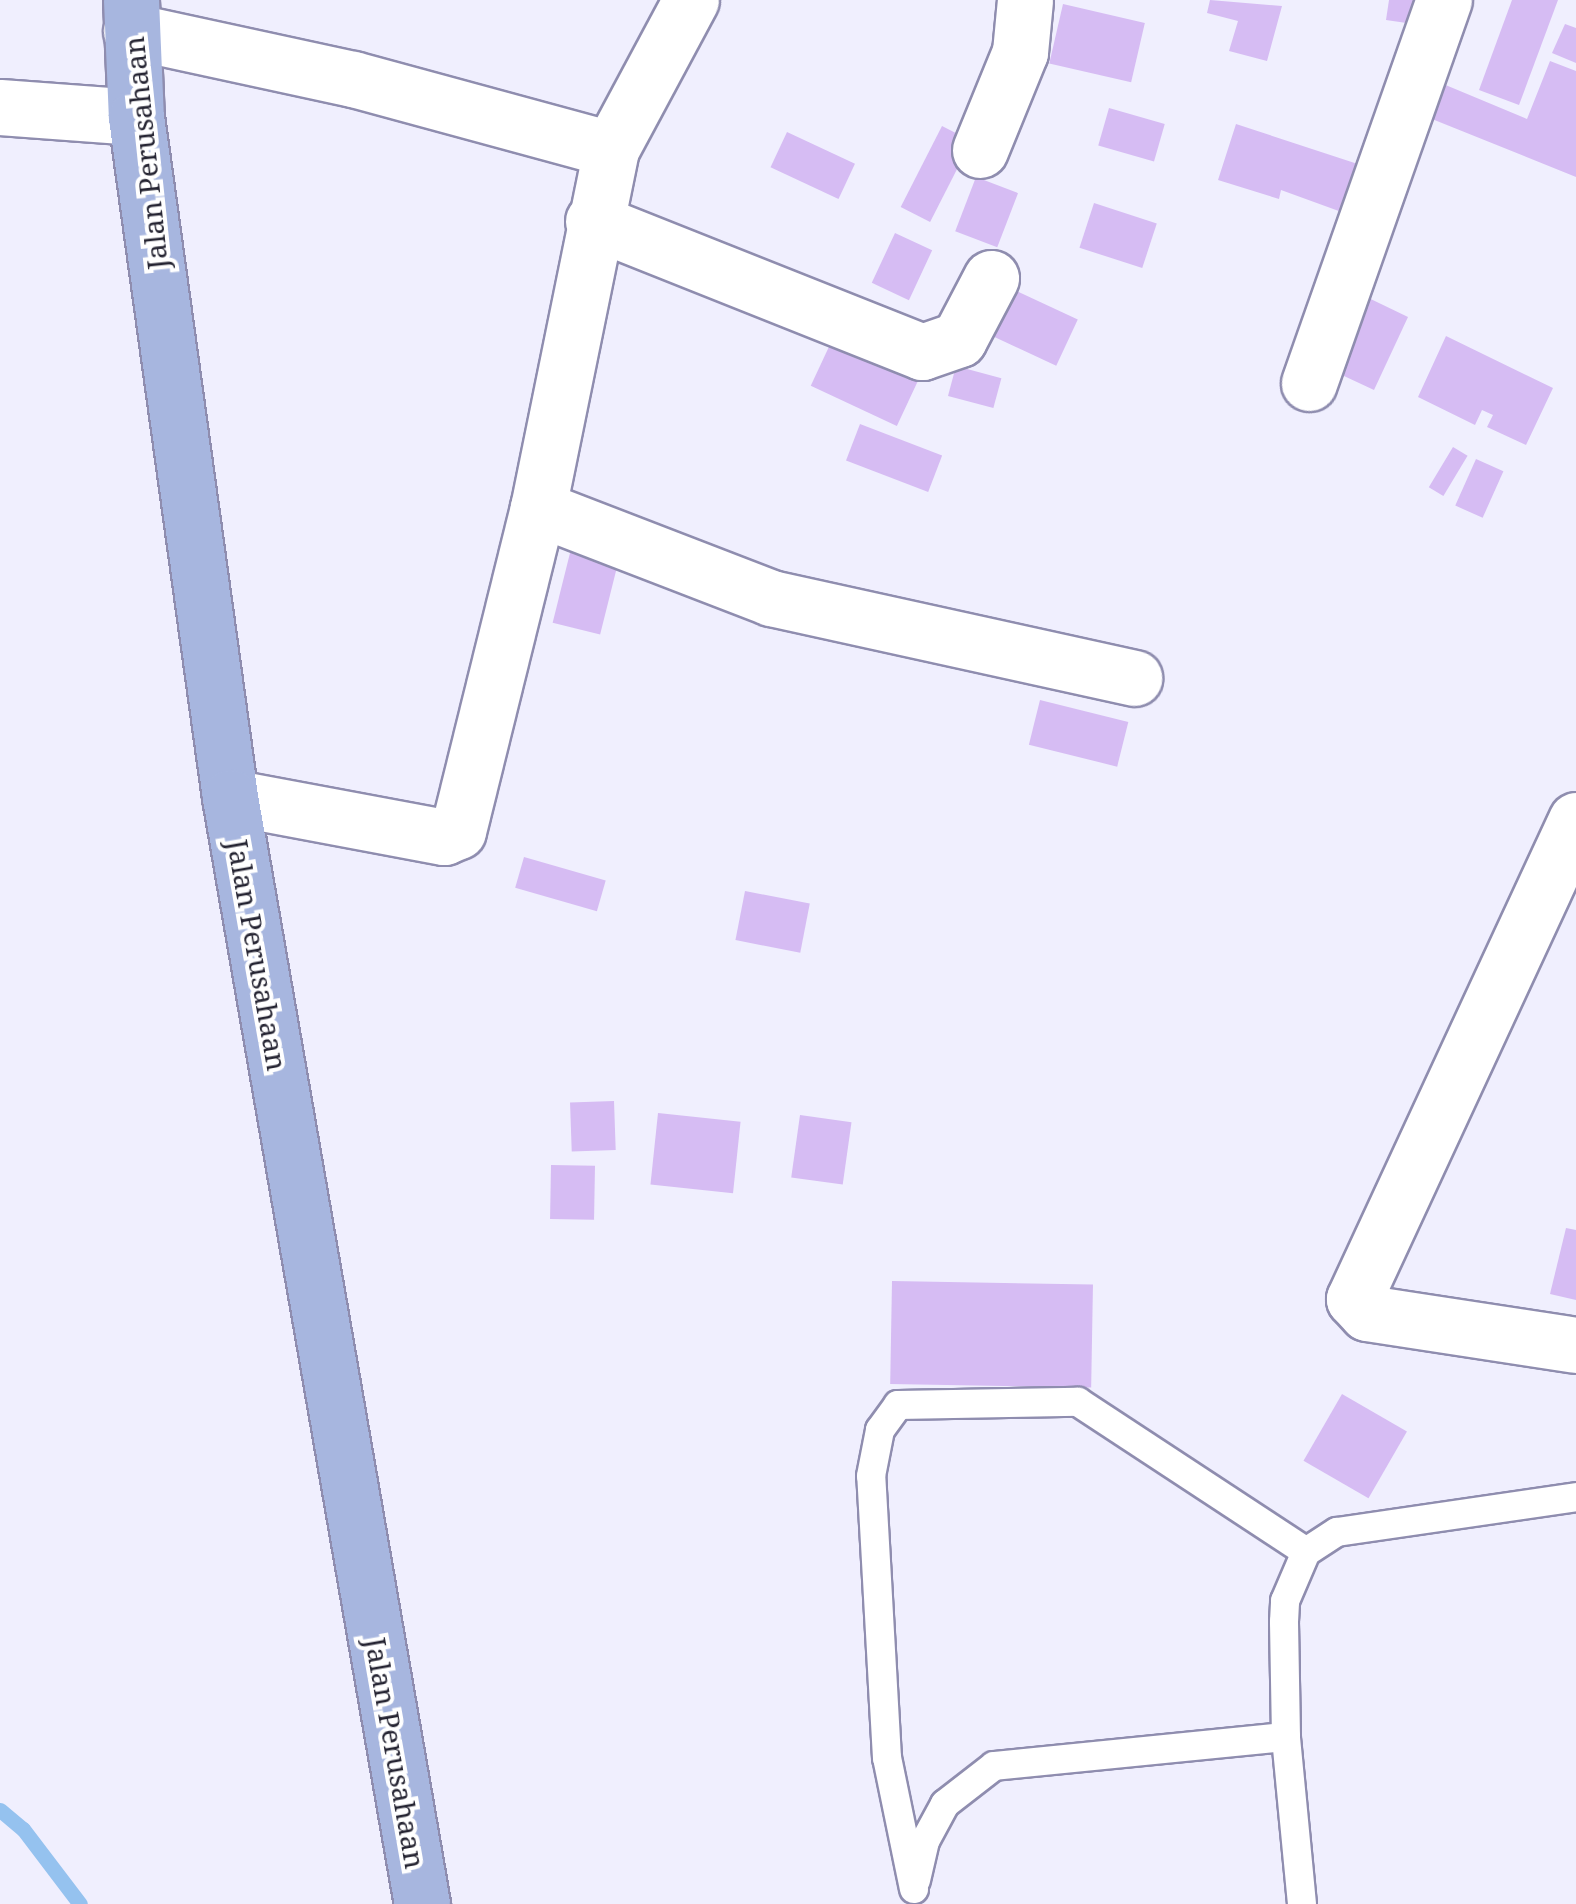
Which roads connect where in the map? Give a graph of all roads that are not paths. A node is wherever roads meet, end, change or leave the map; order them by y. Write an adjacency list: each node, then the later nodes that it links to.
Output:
1 (690, 0): 7 (street)
2 (1025, 0): 8 (street)
3 (1444, 0): 11 (street)
4 (131, 15): 6 (main road, Jalan Perusahaan); 7 (street)
5 (0, 107): 6 (street)
6 (136, 117): 14 (main road, Jalan Perusahaan)
7 (611, 149): 9 (street)
8 (980, 150)
9 (593, 221): 10 (street); 12 (street)
10 (991, 278)
11 (1309, 384)
12 (538, 508): 13 (street); 14 (street)
13 (1134, 678)
14 (230, 797): 21 (main road, Jalan Perusahaan)
15 (1576, 820): 16 (street)
16 (1576, 1345)
17 (1576, 1497): 18 (lane)
18 (1306, 1552): 19 (lane); 20 (lane)
19 (1286, 1737): 20 (lane); 22 (lane)
20 (914, 1896)
21 (422, 1904)
22 (1302, 1904)

